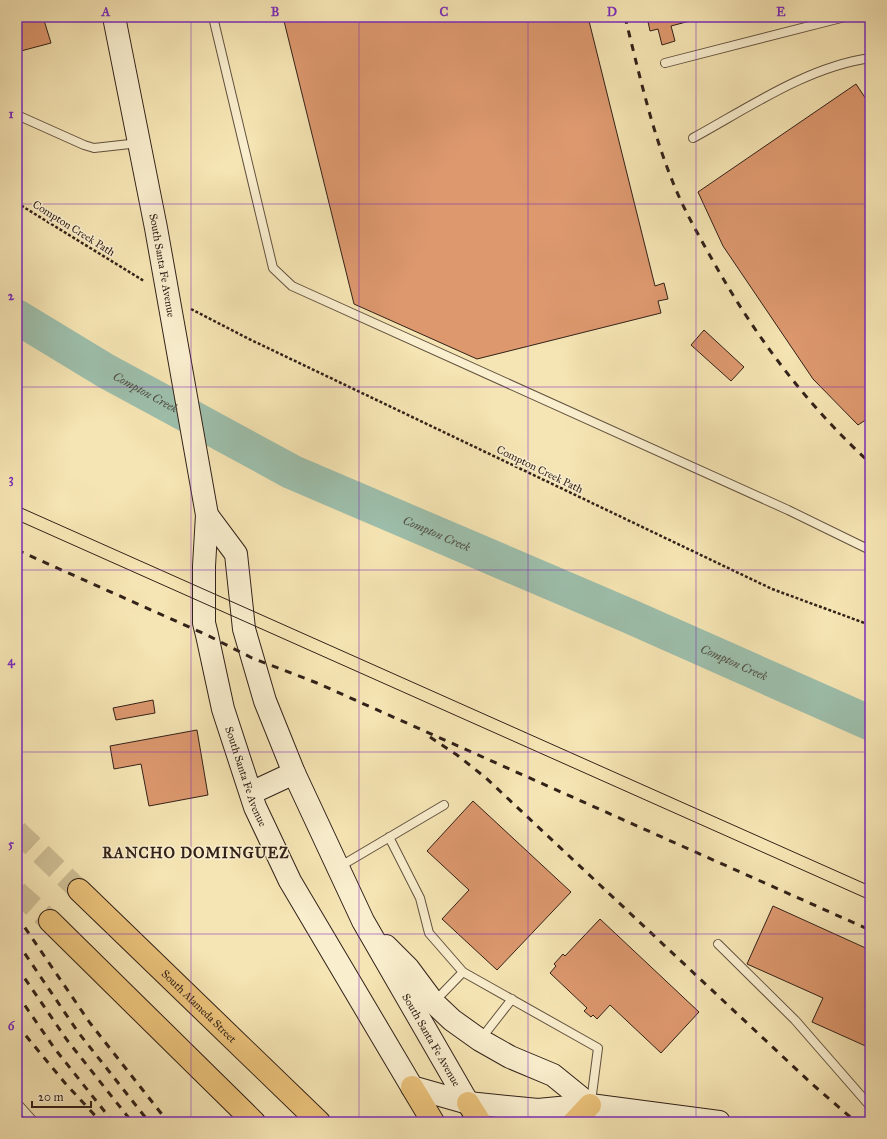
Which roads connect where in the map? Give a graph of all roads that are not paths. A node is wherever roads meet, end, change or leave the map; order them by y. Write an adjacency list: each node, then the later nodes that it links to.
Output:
1 (114, 17): 8 (main road, South Santa Fe Avenue)
2 (213, 17): 10 (lane)
3 (845, 17): 5 (lane)
4 (870, 58): 7 (lane)
5 (665, 63)
6 (17, 115): 8 (lane)
7 (693, 138)
8 (139, 143): 9 (main road, South Santa Fe Avenue)
9 (207, 515): 11 (main road, South Santa Fe Avenue); 12 (main road, South Santa Fe Avenue)
10 (870, 550)
11 (294, 773): 12 (main road); 15 (main road, South Santa Fe Avenue)
12 (250, 793): 24 (main road, South Santa Fe Avenue)
13 (444, 804): 14 (lane)
14 (389, 837): 15 (lane); 20 (lane)
15 (338, 867): 18 (main road, South Santa Fe Avenue)
16 (79, 890): 31 (main road, South Alameda Street)
17 (50, 921): 30 (main road)
18 (363, 921): 22 (main road); 26 (main road, South Santa Fe Avenue)
19 (718, 944): 28 (lane)
20 (463, 972): 21 (lane); 22 (lane)
21 (512, 999): 23 (lane); 27 (lane)
22 (434, 1003): 23 (main road)
23 (480, 1040): 27 (main road)
24 (412, 1087): 26 (main road, South Santa Fe Avenue); 32 (main road)
25 (17, 1103): 29 (lane)
26 (468, 1103): 27 (main road, South Santa Fe Avenue); 33 (main road)
27 (590, 1105): 34 (main road); 35 (main road, South Santa Fe Avenue)
28 (870, 1106)
29 (34, 1122)
30 (254, 1122)
31 (319, 1122)
32 (433, 1122)
33 (480, 1122)
34 (574, 1122)
35 (719, 1122)

